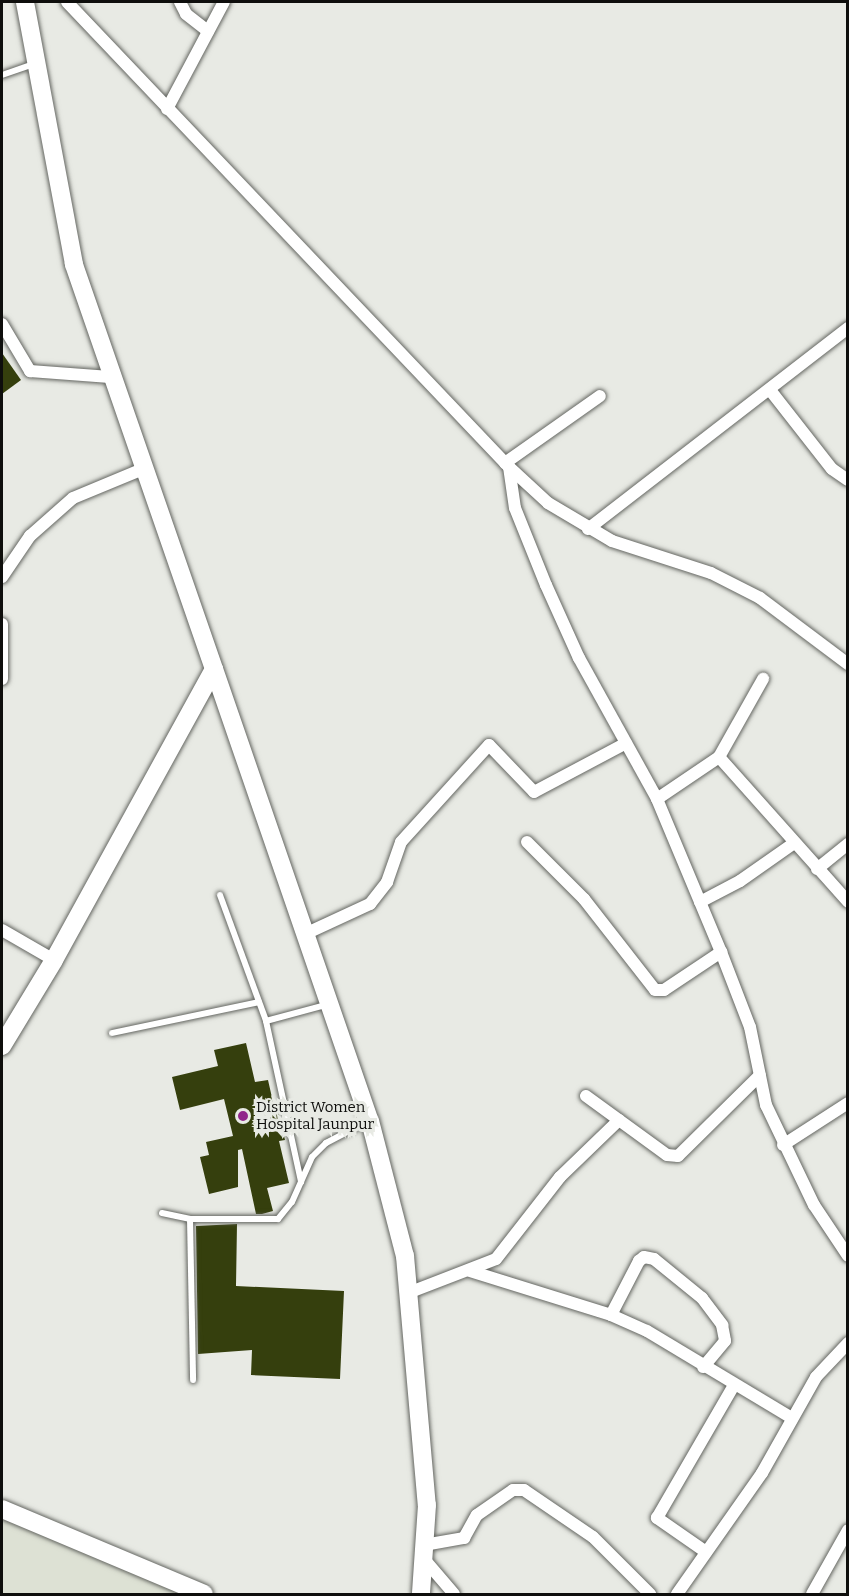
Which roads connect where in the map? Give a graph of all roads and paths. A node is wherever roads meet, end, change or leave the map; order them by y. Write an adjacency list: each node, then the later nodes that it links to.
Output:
1 (25, 2): 6 (street)
2 (67, 2): 8 (street)
3 (180, 2): 5 (street)
4 (224, 2): 5 (street)
5 (208, 32): 8 (street)
6 (38, 63): 7 (lane); 11 (street)
7 (2, 75)
8 (167, 109): 14 (street)
9 (2, 324): 11 (street)
10 (848, 328): 12 (street)
11 (110, 377): 15 (street)
12 (770, 390): 16 (street); 17 (street)
13 (600, 396): 14 (street)
14 (507, 465): 17 (street); 24 (street)
15 (143, 469): 18 (street); 21 (street)
16 (848, 480)
17 (588, 529): 20 (street)
18 (2, 574)
19 (2, 624): 22 (street)
20 (848, 664)
21 (214, 669): 35 (street); 37 (street)
22 (2, 679)
23 (763, 679): 25 (street)
24 (626, 743): 26 (street); 35 (street)
25 (719, 757): 26 (street); 28 (street)
26 (657, 799): 32 (street)
27 (527, 842): 36 (street)
28 (794, 843): 30 (street); 32 (street)
29 (848, 844): 30 (street)
30 (817, 870): 33 (street)
31 (220, 895): 38 (lane)
32 (700, 902): 36 (street)
33 (848, 902)
34 (2, 930): 37 (street)
35 (305, 934): 39 (street)
36 (721, 952): 43 (street)
37 (54, 960): 42 (street)
38 (259, 1002): 40 (lane); 41 (lane)
39 (329, 1004): 40 (lane); 46 (street)
40 (266, 1021): 49 (lane)
41 (112, 1034)
42 (2, 1046)
43 (760, 1075): 47 (street); 48 (street)
44 (586, 1096): 47 (street)
45 (848, 1103): 48 (street)
46 (370, 1120): 49 (lane); 54 (street)
47 (619, 1120): 53 (street)
48 (783, 1145): 52 (street)
49 (301, 1182): 51 (lane)
50 (162, 1213): 51 (lane)
51 (190, 1219): 58 (lane)
52 (848, 1256)
53 (470, 1271): 54 (street); 55 (street)
54 (408, 1293): 63 (street)
55 (611, 1315): 57 (street); 57 (street)
56 (848, 1343): 60 (street)
57 (703, 1367): 59 (street)
58 (193, 1380)
59 (734, 1385): 60 (street); 64 (street)
60 (792, 1418): 64 (street)
61 (2, 1509): 66 (street)
62 (848, 1530): 65 (street)
63 (424, 1552): 67 (street); 68 (street); 69 (street)
64 (706, 1552): 70 (street)
65 (816, 1593)
66 (204, 1594)
67 (422, 1594)
68 (454, 1594)
69 (650, 1594)
70 (677, 1594)

